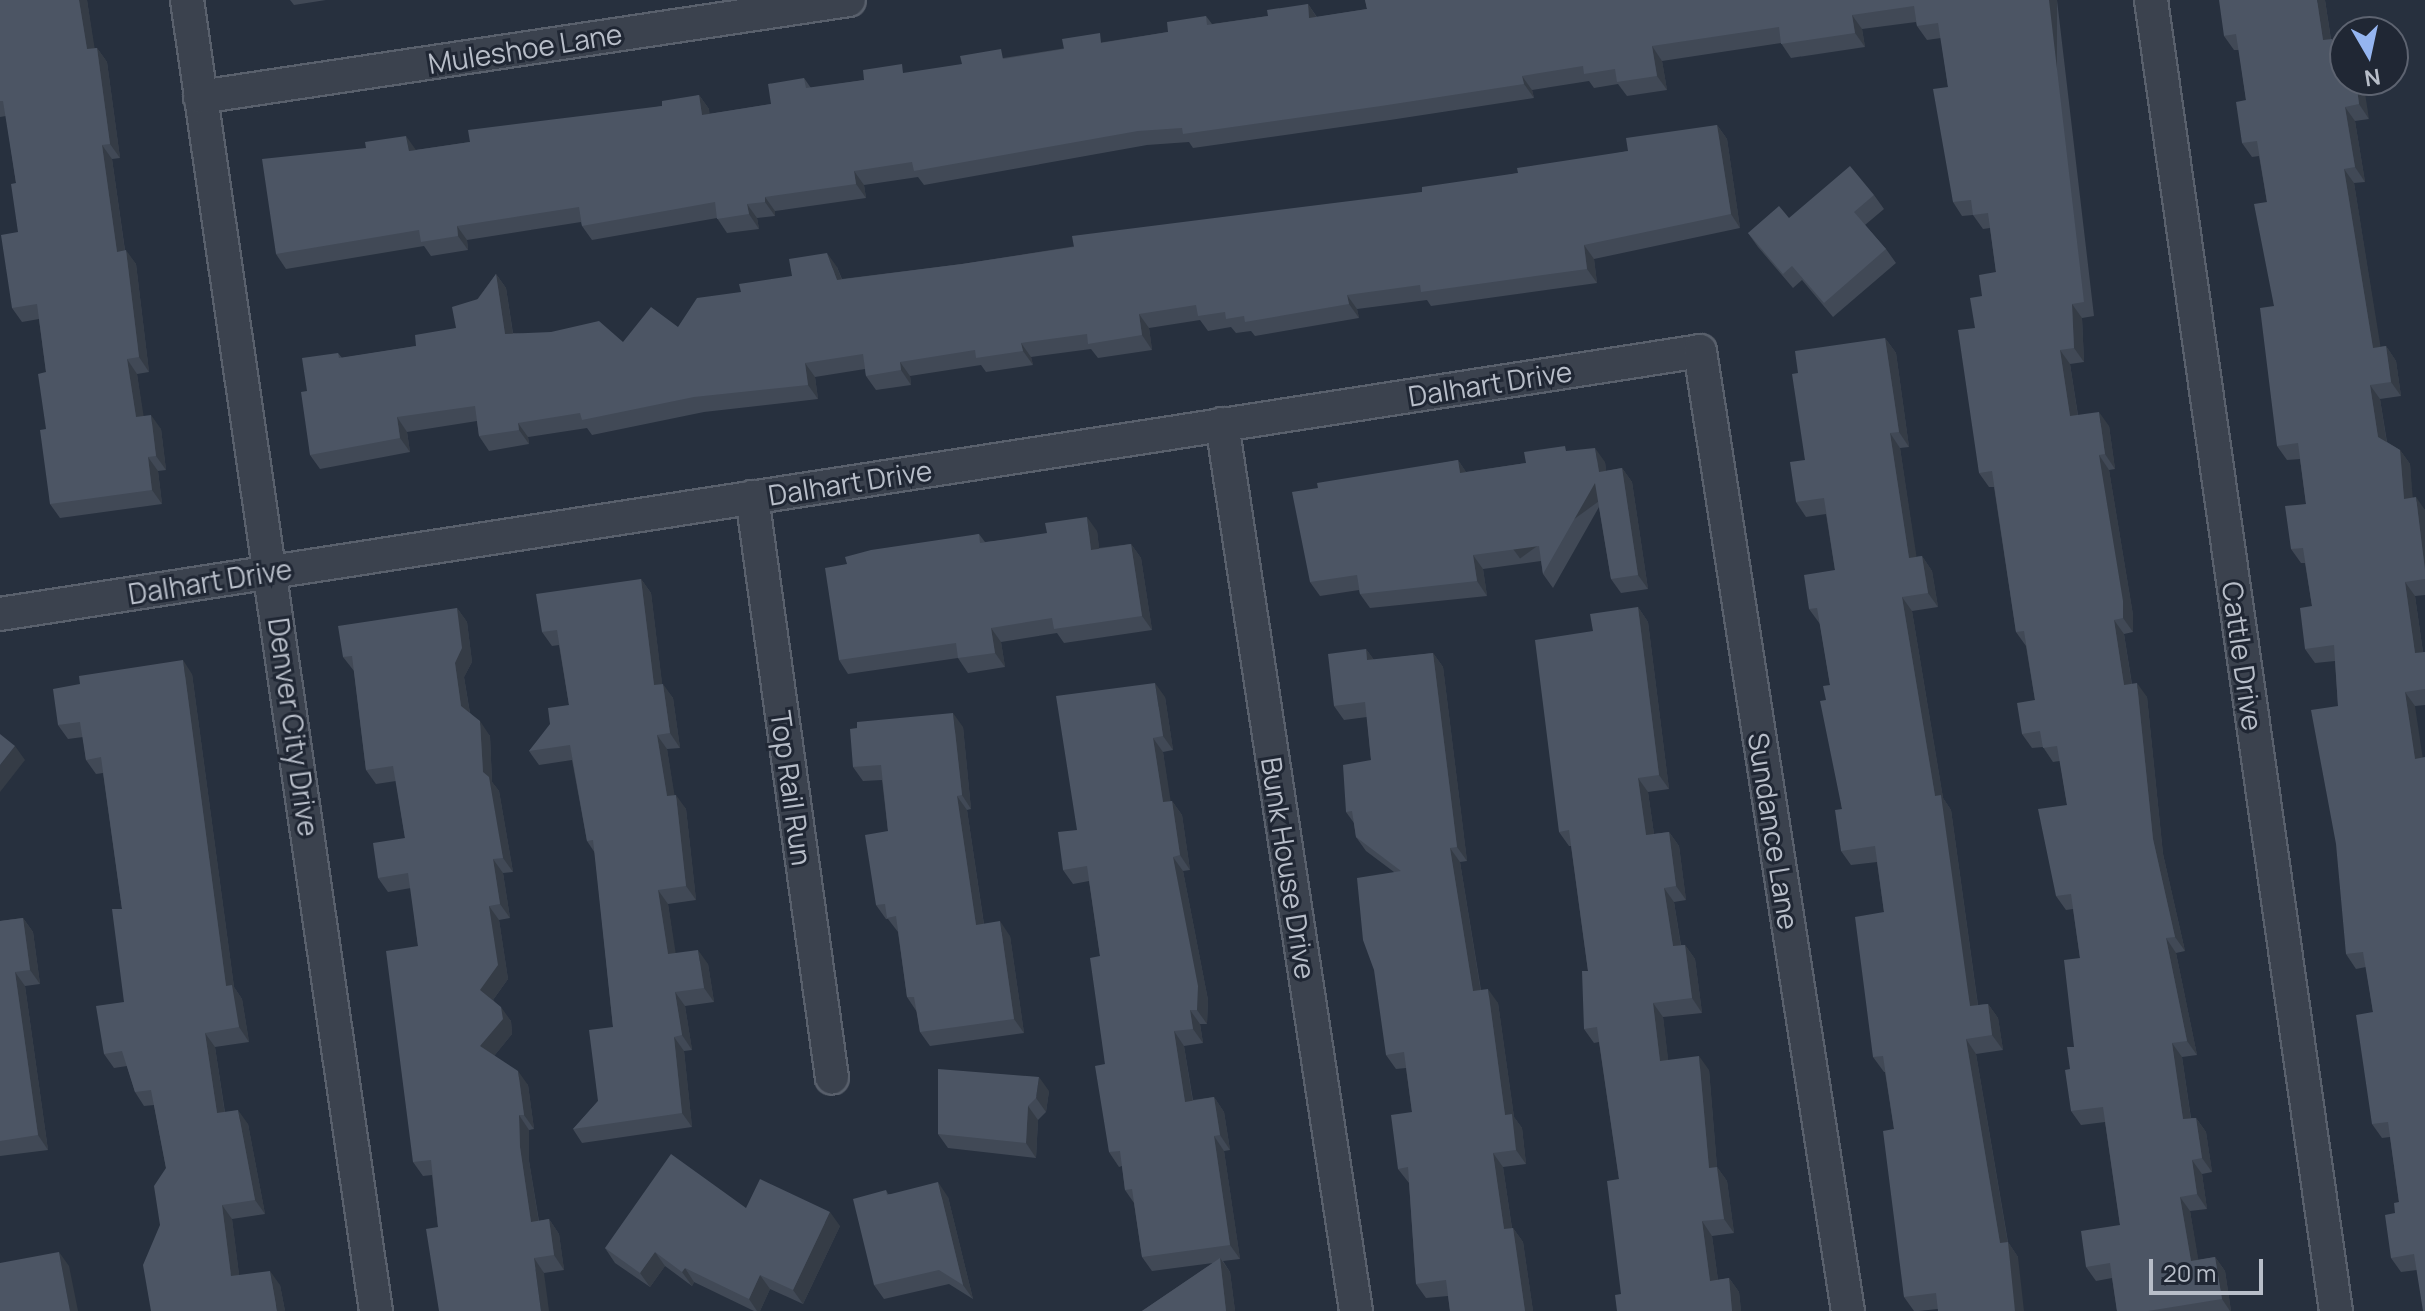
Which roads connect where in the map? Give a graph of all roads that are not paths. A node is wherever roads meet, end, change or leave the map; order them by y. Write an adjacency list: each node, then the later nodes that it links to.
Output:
1 (187, 0): 4 (street, Denver City Drive)
2 (849, 0): 4 (street, Muleshoe Lane)
3 (2151, 0): 14 (street, Cattle Drive)
4 (200, 97): 8 (street, Denver City Drive)
5 (1700, 351): 6 (street, Dalhart Drive); 13 (street, Sundance Lane)
6 (1222, 424): 7 (street, Dalhart Drive); 12 (street, Bunk House Drive)
7 (752, 497): 8 (street, Dalhart Drive); 10 (street, Top Rail Run)
8 (272, 572): 9 (street, Dalhart Drive); 11 (street, Denver City Drive)
9 (0, 614)
10 (832, 1078)
11 (376, 1311)
12 (1356, 1311)
13 (1848, 1311)
14 (2336, 1311)

